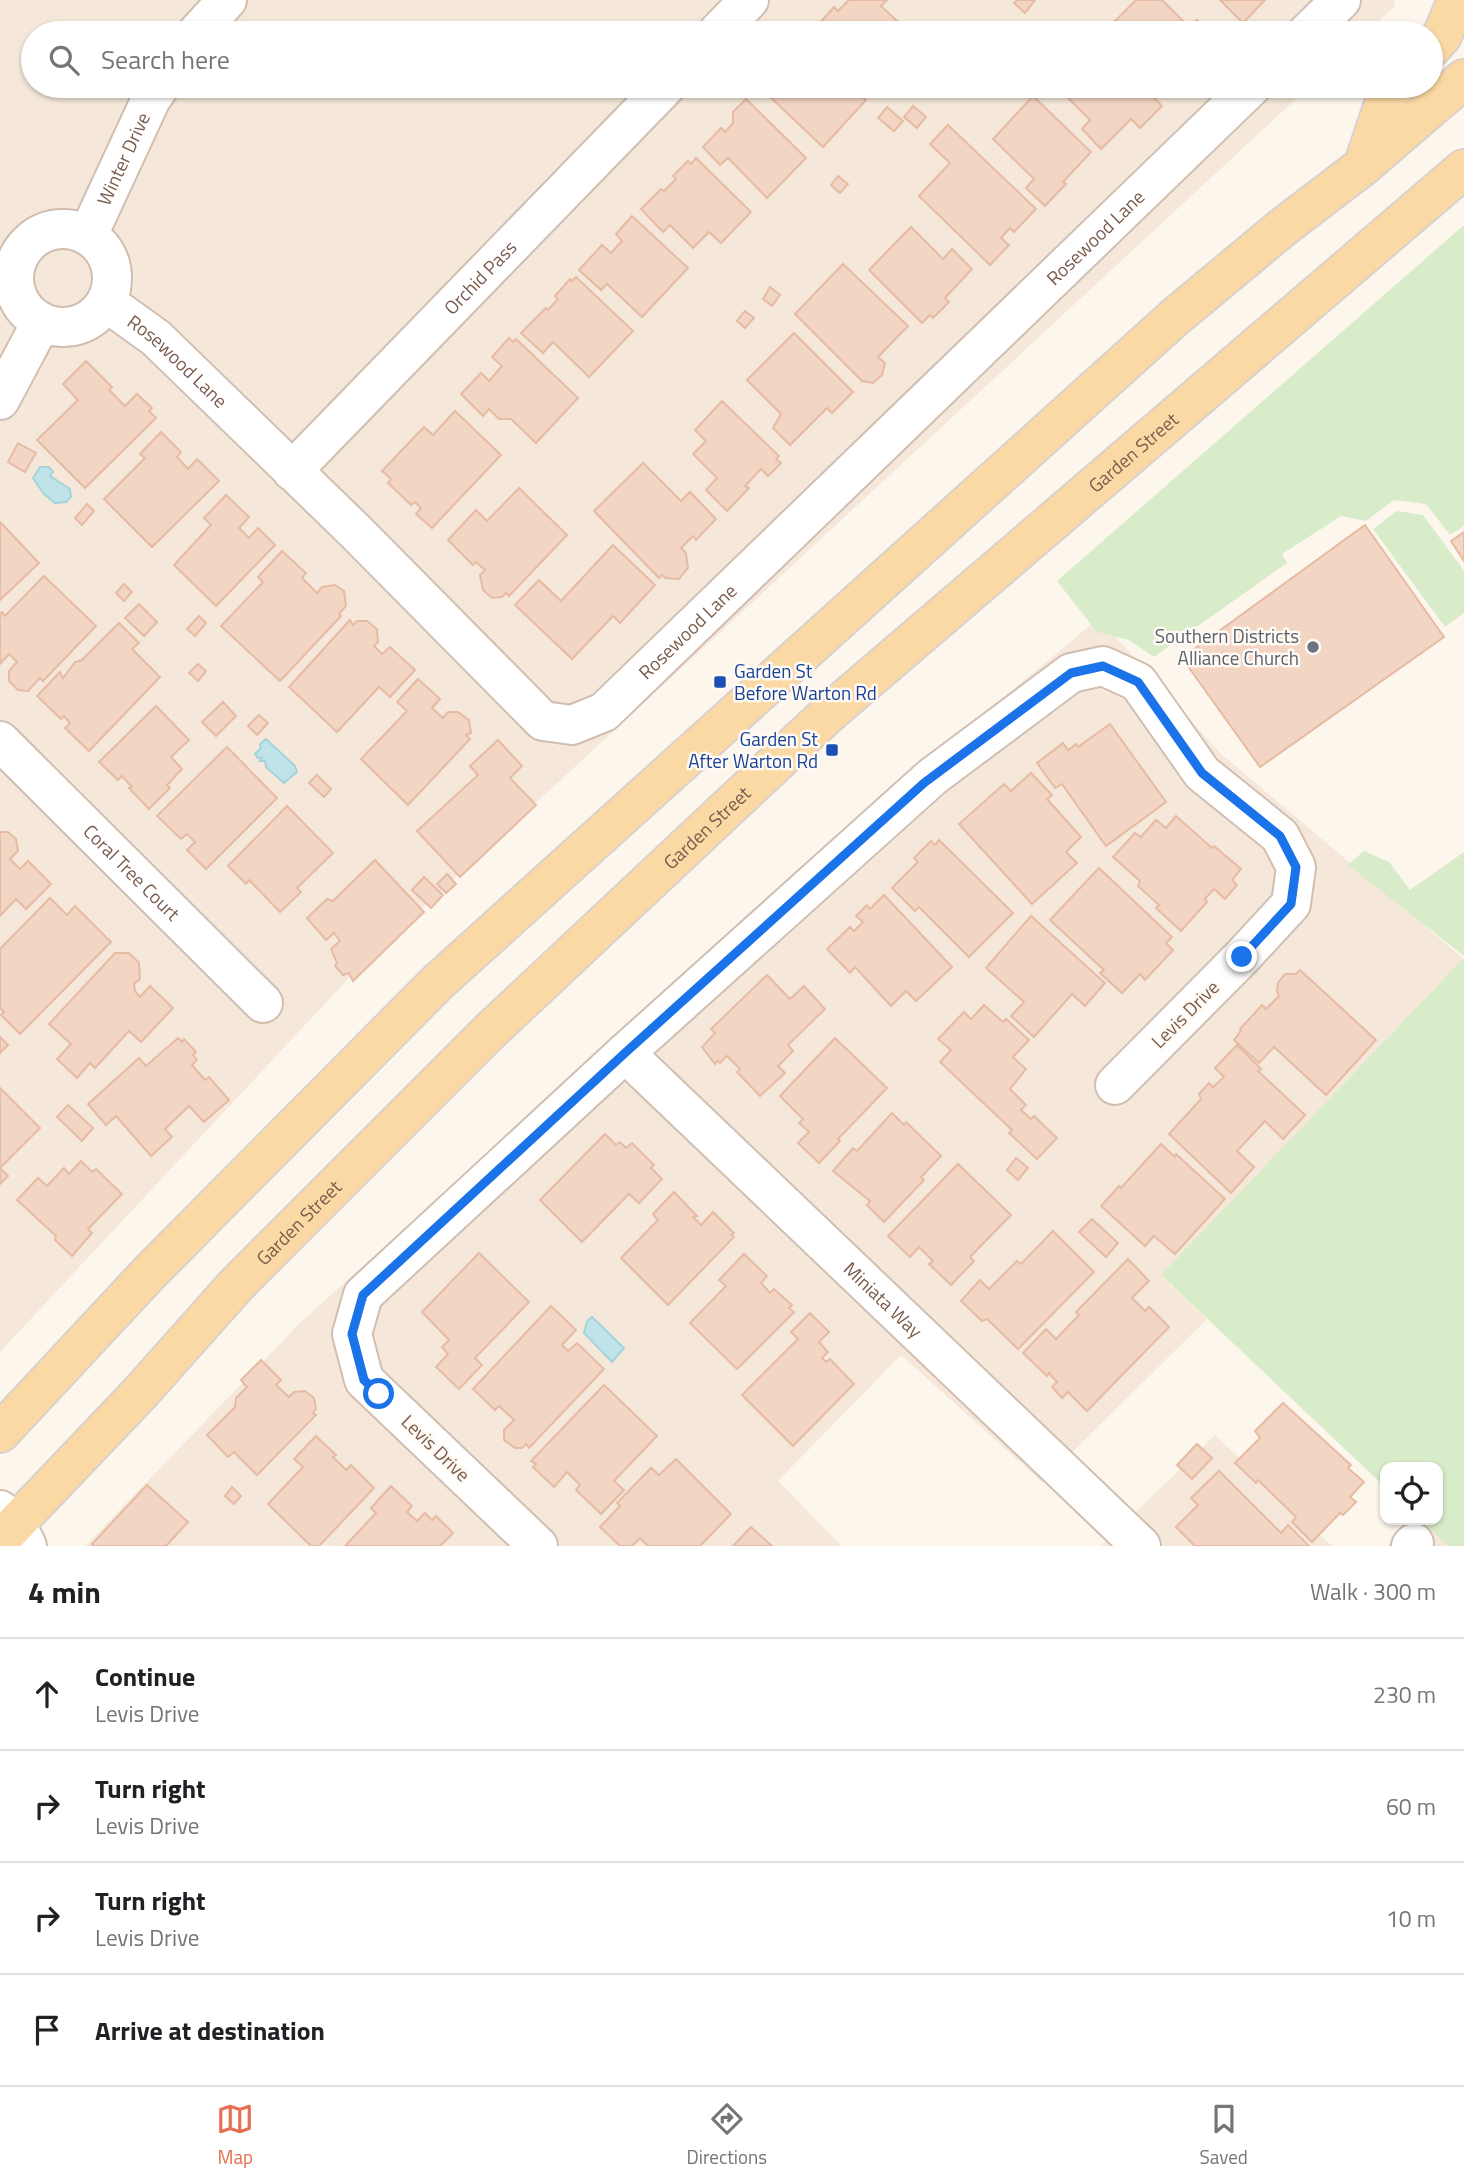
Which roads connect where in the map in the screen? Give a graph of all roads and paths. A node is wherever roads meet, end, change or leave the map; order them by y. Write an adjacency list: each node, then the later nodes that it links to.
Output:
1 (226, 0): 5 (street)
2 (750, 0): 6 (street)
3 (1341, 0): 7 (street)
4 (1457, 0): 8 (main road)
5 (208, 21)
6 (729, 21)
7 (1319, 21)
8 (1443, 34)
9 (1464, 79): 10 (main road)
10 (1443, 97)
11 (152, 98): 18 (street, Winter Drive)
12 (654, 98): 23 (street, Orchid Pass)
13 (1240, 98): 23 (street, Rosewood Lane)
14 (1386, 98): 16 (main road)
15 (1442, 98): 16 (main road)
16 (1363, 166): 28 (main road)
17 (1464, 169): 29 (main road, Garden Street)
18 (88, 235): 19 (street); 20 (street)
19 (10, 244): 21 (street)
20 (106, 302): 21 (street); 23 (street, Rosewood Lane)
21 (41, 323): 22 (street)
22 (0, 400)
23 (292, 471)
24 (0, 741): 25 (street, Coral Tree Court)
25 (263, 1003)
26 (625, 1053): 27 (street, Levis Drive); 30 (street, Levis Drive); 31 (street, Miniata Way)
27 (1115, 1085)
28 (0, 1433)
29 (11, 1530)
30 (538, 1546)
31 (1141, 1546)

